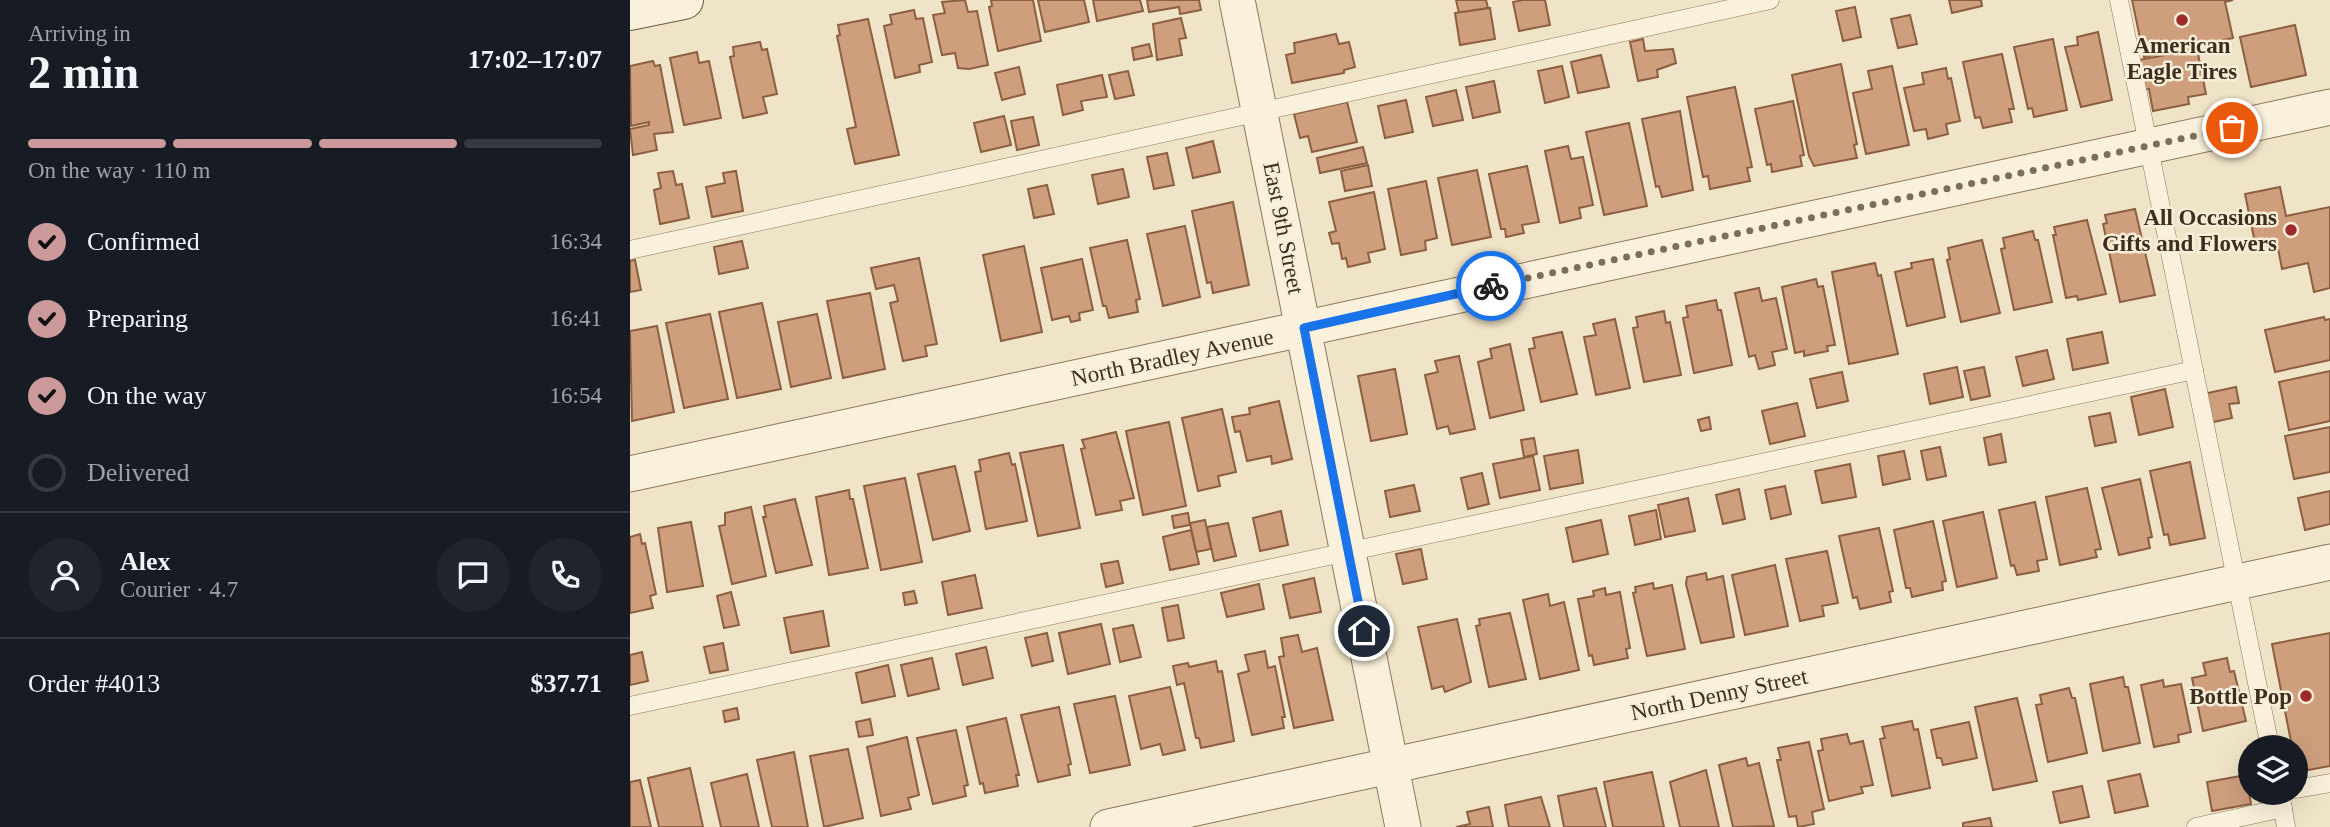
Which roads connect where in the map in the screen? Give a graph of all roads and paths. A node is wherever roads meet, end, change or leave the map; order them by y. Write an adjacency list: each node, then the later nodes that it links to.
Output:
1 (684, 0): 5 (main road)
2 (1237, 0): 7 (street, East 9th Street)
3 (1770, 0): 7 (lane)
4 (2119, 0): 8 (lane)
5 (630, 12)
6 (2330, 107): 8 (street, North Bradley Avenue)
7 (1260, 112): 9 (lane); 10 (street, East 9th Street)
8 (2149, 145): 10 (street, North Bradley Avenue); 11 (lane)
9 (630, 250)
10 (1304, 328): 12 (street, North Bradley Avenue); 13 (street, East 9th Street)
11 (2194, 370): 13 (lane); 15 (lane)
12 (630, 474)
13 (1349, 552): 16 (lane); 18 (street, East 9th Street)
14 (2330, 562): 15 (street, North Denny Street)
15 (2237, 583): 17 (lane); 18 (street, North Denny Street)
16 (630, 706)
17 (2268, 735)
18 (1391, 765): 23 (street, North Denny Street); 24 (street, East 9th Street)
19 (2330, 783): 20 (lane)
20 (2308, 787)
21 (2265, 805): 25 (lane)
22 (2282, 805): 26 (lane)
23 (1108, 827)
24 (1403, 827)
25 (2196, 827)
26 (2286, 827)

